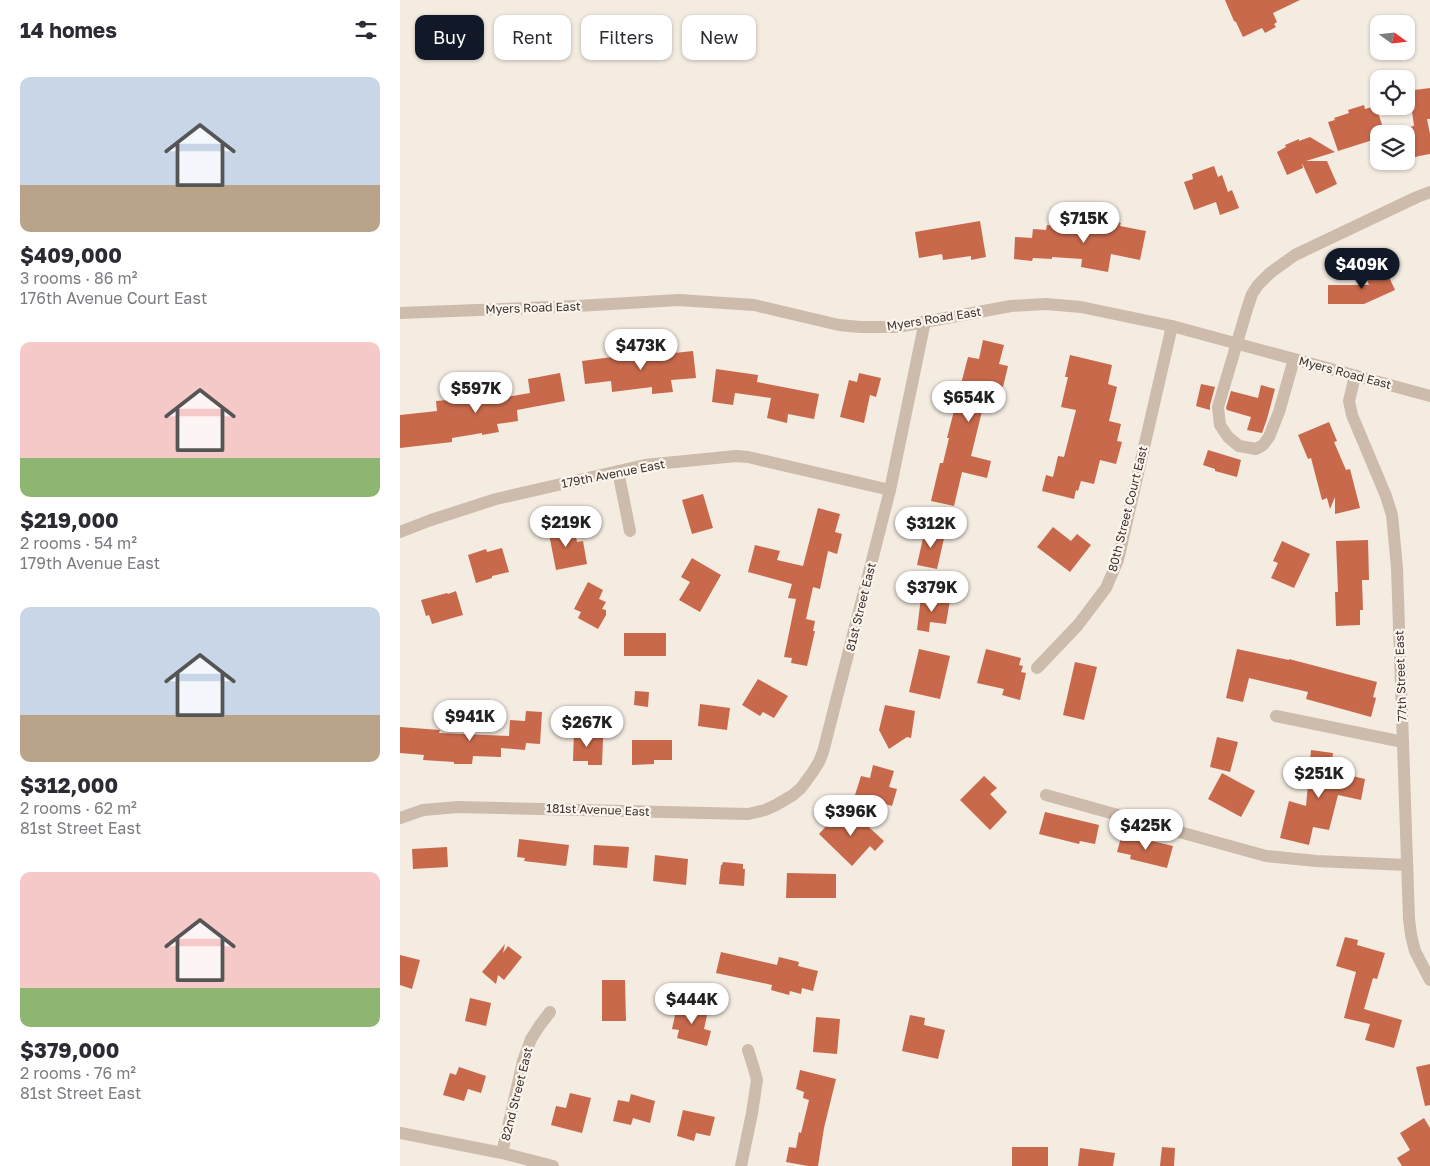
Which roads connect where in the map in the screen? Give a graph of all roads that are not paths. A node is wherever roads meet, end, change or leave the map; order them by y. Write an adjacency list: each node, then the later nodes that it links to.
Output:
1 (1430, 192): 5 (street)
2 (400, 313): 3 (street, Myers Road East)
3 (925, 321): 4 (street, Myers Road East); 10 (street, 81st Street East)
4 (1172, 326): 5 (street, Myers Road East); 13 (street, 80th Street Court East)
5 (1236, 343): 6 (street, Myers Road East); 6 (street)
6 (1294, 359): 7 (street, Myers Road East)
7 (1355, 376): 8 (street, Myers Road East); 15 (street, 77th Street East)
8 (1430, 396)
9 (618, 471): 10 (street, 179th Avenue East); 11 (street); 12 (street, 179th Avenue East)
10 (890, 490): 16 (street, 81st Street East)
11 (630, 531)
12 (400, 532)
13 (1037, 668)
14 (1276, 716): 15 (street)
15 (1403, 742): 19 (street, 77th Street East)
16 (793, 795): 18 (street, 181st Avenue East)
17 (1046, 795): 19 (street)
18 (400, 818)
19 (1407, 865): 20 (street, 77th Street East)
20 (1430, 980)
21 (550, 1012): 24 (street, 82nd Street East)
22 (748, 1050): 26 (street)
23 (400, 1133): 24 (street)
24 (502, 1152): 25 (street)
25 (553, 1166)
26 (742, 1166)

